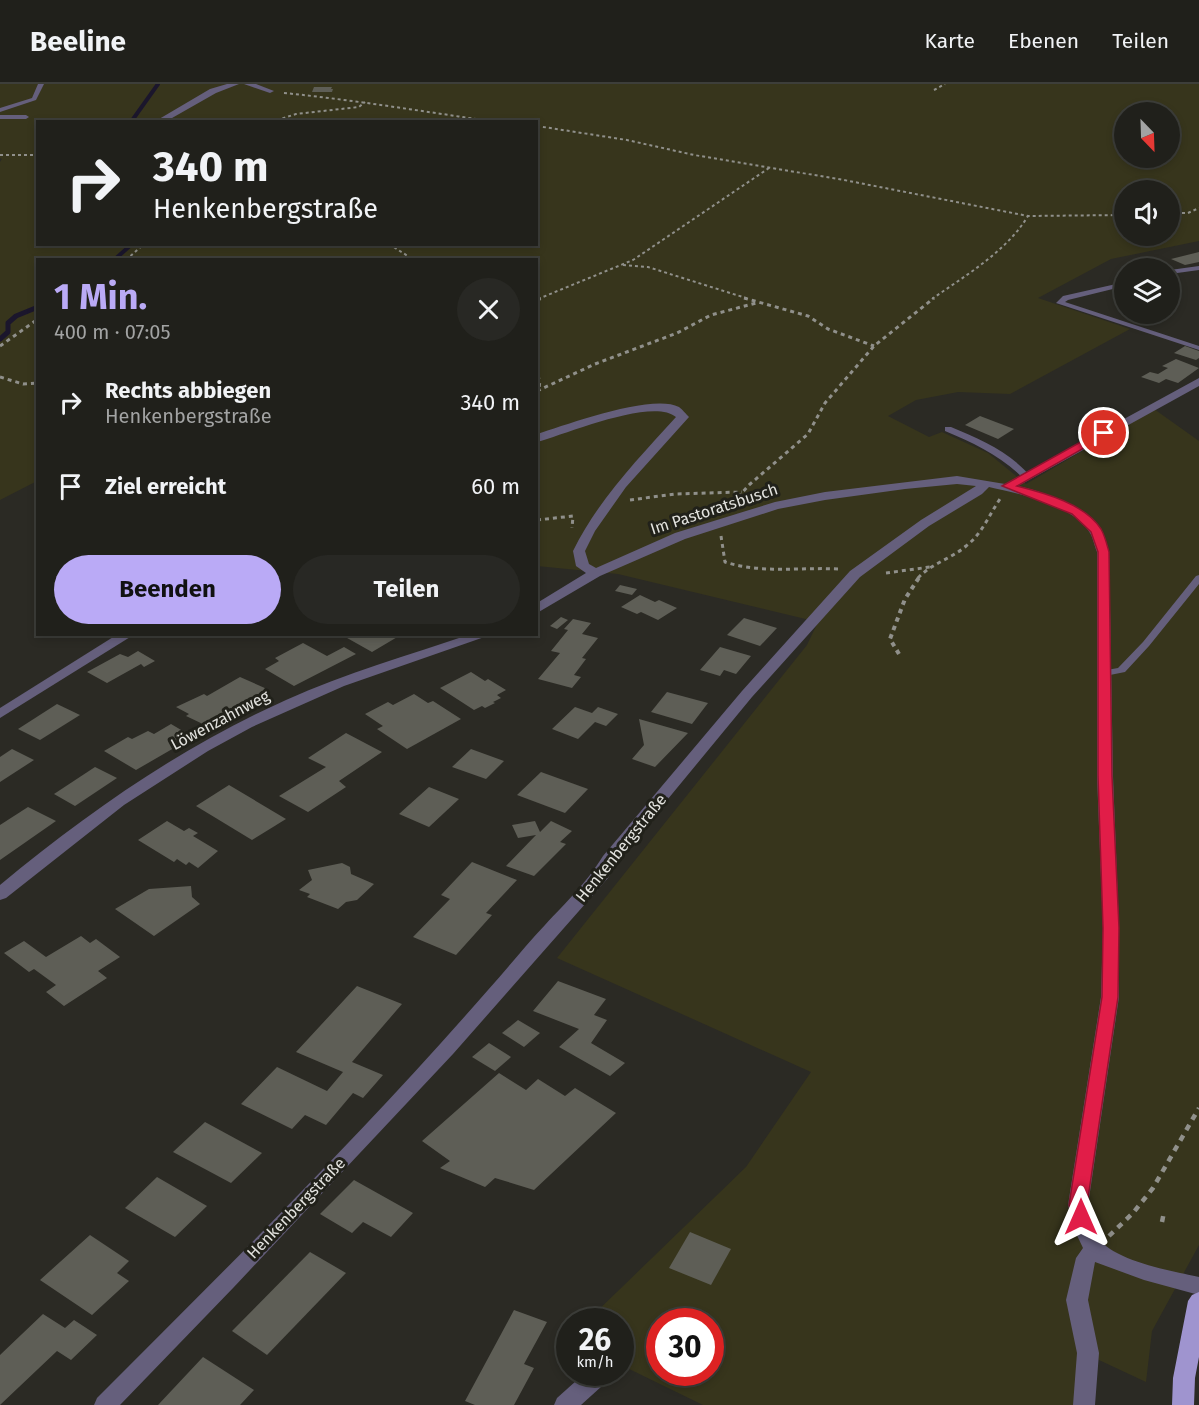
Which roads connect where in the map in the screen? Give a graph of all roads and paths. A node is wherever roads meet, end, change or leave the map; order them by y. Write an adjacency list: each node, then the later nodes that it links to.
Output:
1 (41, 84): 8 (lane)
2 (235, 84): 11 (street)
3 (248, 84): 6 (street)
4 (945, 84): 5 (path)
5 (934, 90)
6 (270, 91): 7 (path)
7 (365, 101): 12 (path); 13 (path)
8 (0, 110)
9 (0, 117): 10 (lane)
10 (26, 117)
11 (162, 120)
12 (277, 120)
13 (483, 120)
14 (538, 126): 17 (path)
15 (0, 155): 16 (path)
16 (36, 155)
17 (769, 168): 21 (path); 26 (path)
18 (1199, 208): 19 (path)
19 (1180, 213)
20 (1114, 215): 21 (path)
21 (1028, 216): 36 (path)
22 (142, 246): 24 (path)
23 (392, 246): 25 (path)
24 (128, 258)
25 (411, 258)
26 (622, 265): 30 (path); 31 (path)
27 (1199, 268): 28 (lane)
28 (1180, 271)
29 (1114, 287): 33 (lane)
30 (538, 300)
31 (757, 302): 36 (path); 41 (path)
32 (36, 320): 35 (path)
33 (1114, 320)
34 (1125, 324): 37 (lane)
35 (0, 346)
36 (874, 346): 46 (path)
37 (1199, 348)
38 (0, 377): 40 (path)
39 (1199, 381): 45 (street)
40 (36, 383)
41 (538, 390)
42 (948, 429): 45 (lane)
43 (538, 438): 46 (street)
44 (987, 483): 45 (street); 48 (street, Im Pastoratsbusch); 52 (street, Henkenbergstraße)
45 (1017, 484): 50 (path); 58 (street)
46 (610, 501): 49 (street)
47 (538, 520): 49 (path)
48 (720, 523): 51 (street, Im Pastoratsbusch); 52 (path)
49 (579, 551): 51 (street)
50 (930, 567): 52 (path); 57 (path)
51 (595, 573): 54 (street)
52 (855, 574): 68 (street, Henkenbergstraße)
53 (1199, 578): 58 (lane)
54 (538, 608)
55 (125, 636): 59 (street)
56 (480, 636): 60 (street, Löwenzahnweg)
57 (899, 654)
58 (1105, 673): 64 (street)
59 (0, 714)
60 (0, 894)
61 (1199, 1108): 64 (path)
62 (1164, 1212): 63 (path)
63 (1162, 1222)
64 (1095, 1249): 65 (street); 70 (street)
65 (1199, 1286)
66 (1199, 1301): 71 (main road)
67 (586, 1386): 69 (street)
68 (105, 1405)
69 (565, 1405)
70 (1084, 1405)
71 (1183, 1405)

